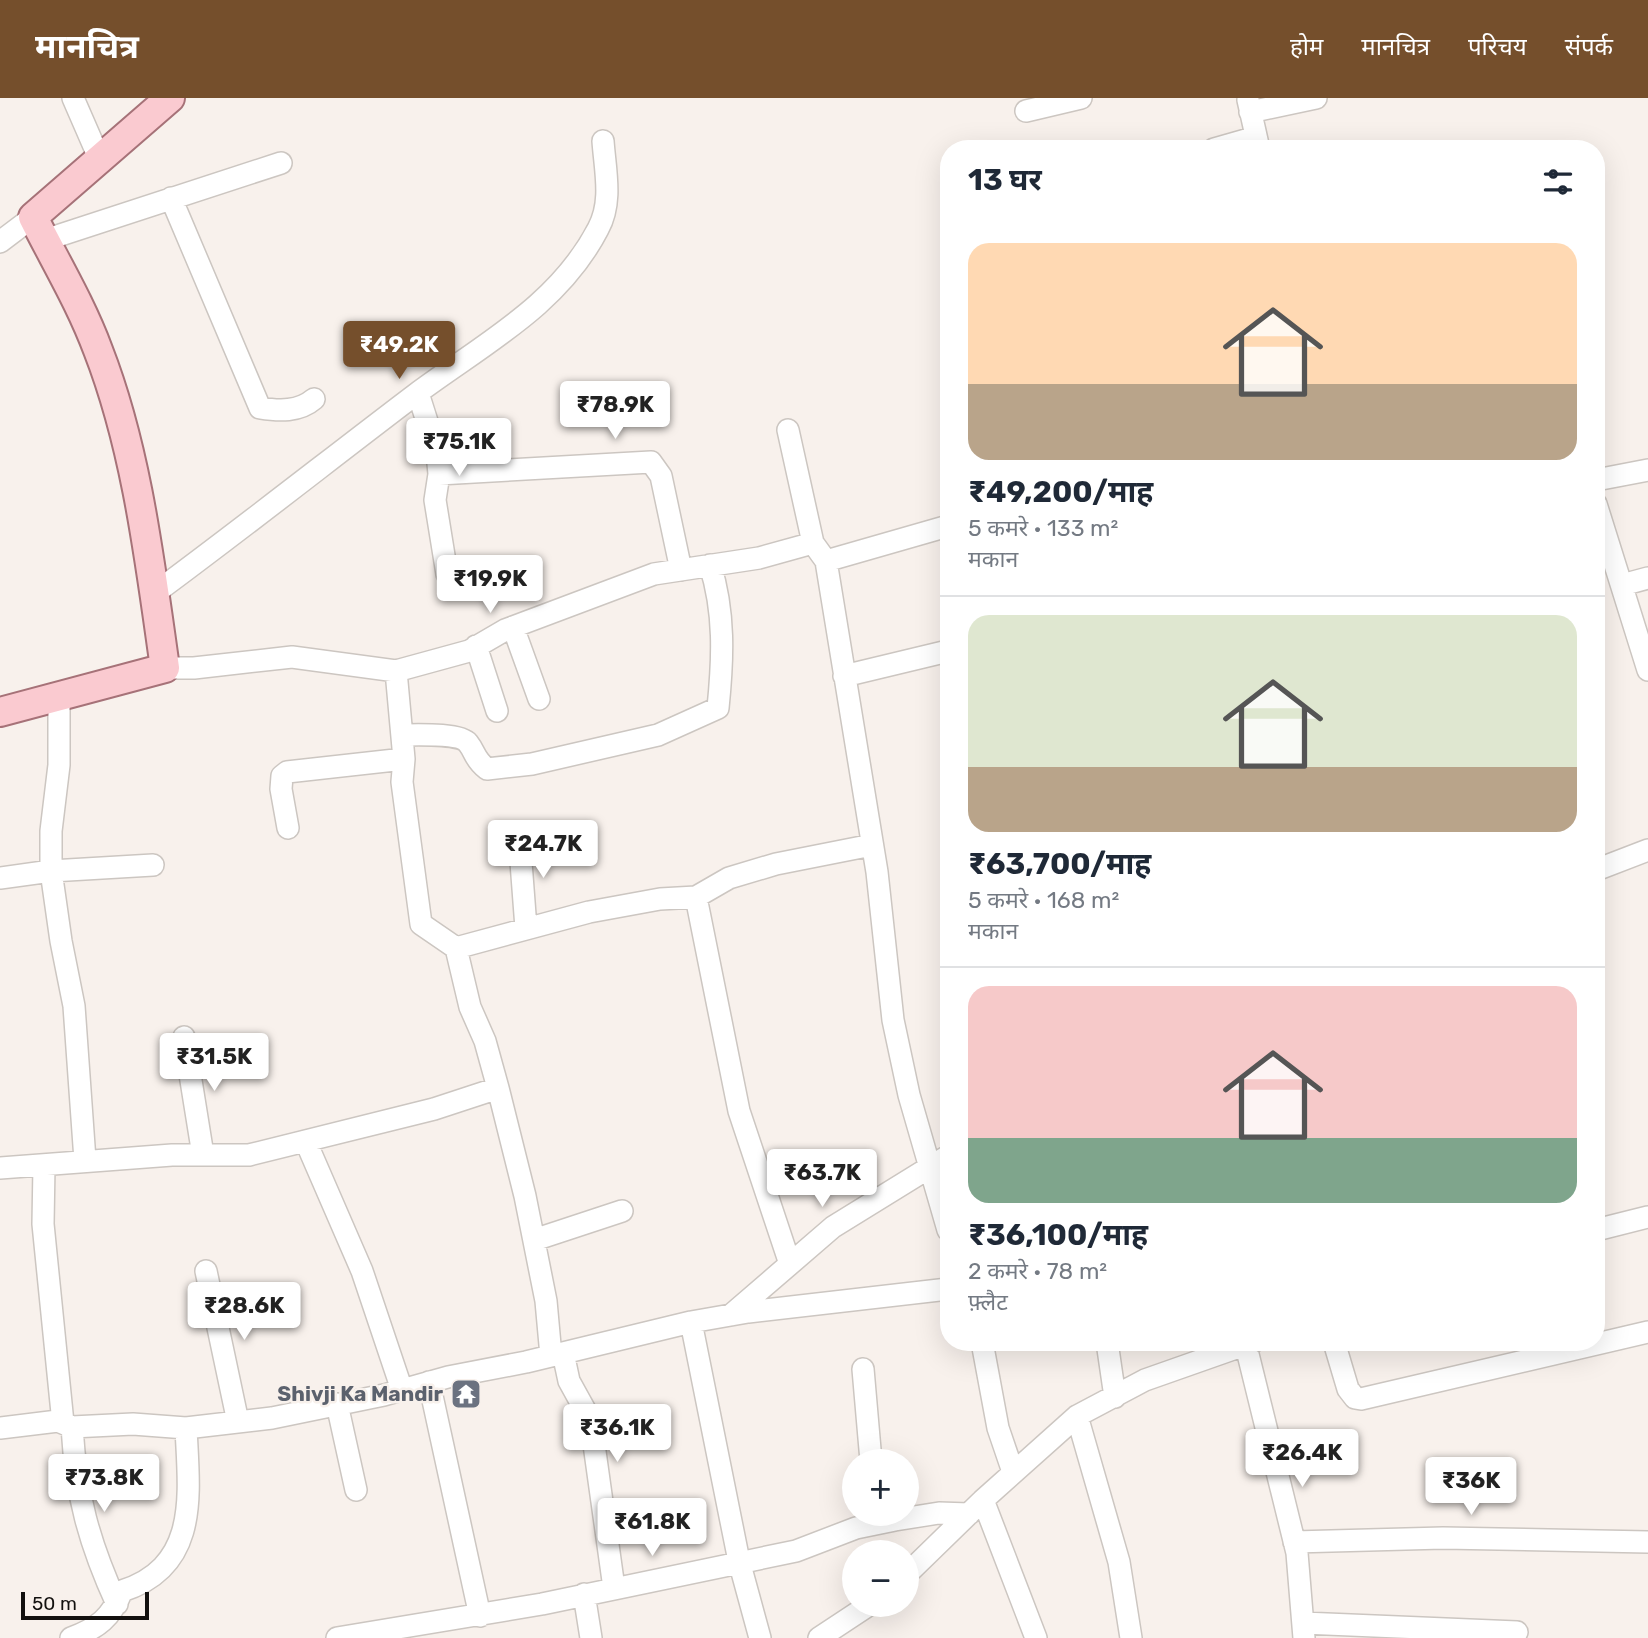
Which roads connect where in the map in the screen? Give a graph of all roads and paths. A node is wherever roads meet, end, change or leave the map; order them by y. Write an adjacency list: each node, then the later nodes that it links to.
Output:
1 (73, 98): 9 (street)
2 (170, 98): 9 (main road)
3 (1081, 98): 6 (street)
4 (1316, 98): 5 (street)
5 (1249, 105): 7 (street)
6 (1026, 111)
7 (1257, 140)
8 (603, 141): 14 (street)
9 (100, 160): 12 (main road)
10 (281, 163): 11 (street)
11 (171, 198): 12 (street); 15 (street)
12 (39, 228): 13 (street); 29 (main road)
13 (0, 242)
14 (418, 393): 18 (street); 29 (street)
15 (314, 399)
16 (788, 430): 22 (street)
17 (1648, 470): 19 (street)
18 (439, 474): 25 (street); 26 (street)
19 (1605, 478)
20 (940, 528): 23 (street)
21 (1605, 532): 28 (street)
22 (813, 543): 23 (street); 24 (street)
23 (826, 561): 36 (street)
24 (710, 565): 25 (street); 41 (street)
25 (681, 570): 30 (street)
26 (447, 574)
27 (1648, 578): 28 (street)
28 (1622, 585): 34 (street)
29 (155, 593): 33 (main road)
30 (513, 627): 31 (street); 38 (street)
31 (477, 646): 35 (street); 39 (street)
32 (940, 653): 36 (street)
33 (165, 668): 35 (street); 37 (main road)
34 (1648, 670)
35 (396, 671): 41 (street)
36 (844, 676): 45 (street)
37 (59, 696): 40 (main road); 49 (street)
38 (539, 699)
39 (497, 711)
40 (0, 712)
41 (402, 735): 42 (street)
42 (404, 760): 43 (street); 53 (street)
43 (288, 828)
44 (519, 836): 52 (street)
45 (872, 845): 51 (street); 61 (street)
46 (1648, 850): 48 (street)
47 (153, 866): 49 (street)
48 (1605, 867)
49 (51, 871): 50 (street); 58 (street)
50 (0, 878)
51 (696, 897): 52 (street); 68 (street)
52 (526, 928): 53 (street)
53 (456, 948): 55 (street)
54 (184, 1037): 57 (street)
55 (498, 1088): 56 (street); 67 (street)
56 (306, 1142): 57 (street); 84 (street)
57 (203, 1155): 58 (street)
58 (85, 1160): 60 (street)
59 (940, 1160): 61 (street)
60 (44, 1166): 62 (street); 89 (street)
61 (929, 1166): 63 (street); 68 (street)
62 (0, 1168)
63 (940, 1203)
64 (622, 1211): 67 (street)
65 (1648, 1217): 66 (street)
66 (1605, 1226)
67 (534, 1240): 81 (street)
68 (790, 1264): 71 (street)
69 (206, 1271): 88 (street)
70 (940, 1290): 71 (street)
71 (732, 1315): 72 (street)
72 (691, 1322): 81 (street); 100 (street)
73 (1648, 1332): 74 (street)
74 (1605, 1342)
75 (984, 1351): 93 (street)
76 (1108, 1351): 85 (street)
77 (1230, 1351): 85 (street)
78 (1252, 1351): 98 (street)
79 (1337, 1351): 80 (street)
80 (1567, 1351)
81 (557, 1354): 83 (street); 102 (street)
82 (863, 1369): 92 (street)
83 (429, 1382): 84 (street); 105 (street)
84 (402, 1390): 86 (street)
85 (1115, 1397): 87 (street)
86 (337, 1404): 88 (street); 94 (street)
87 (1077, 1416): 93 (street); 115 (street)
88 (238, 1422): 91 (street)
89 (67, 1425): 90 (street); 91 (street); 104 (street)
90 (0, 1428)
91 (186, 1428): 104 (street)
92 (870, 1449)
93 (1013, 1472): 95 (street)
94 (356, 1490)
95 (976, 1507): 96 (street); 101 (street); 114 (street)
96 (919, 1515)
97 (858, 1526): 100 (street)
98 (1294, 1542): 99 (street); 107 (street)
99 (1648, 1542)
100 (739, 1561): 102 (street); 112 (street)
101 (919, 1562)
102 (614, 1588): 103 (street)
103 (584, 1594): 105 (street); 111 (street)
104 (117, 1604): 109 (street)
105 (480, 1616): 110 (street)
106 (851, 1617): 113 (street)
107 (1304, 1630): 108 (street)
108 (1517, 1632)
109 (71, 1638)
110 (337, 1638)
111 (591, 1638)
112 (760, 1638)
113 (819, 1638)
114 (1036, 1638)
115 (1130, 1638)

